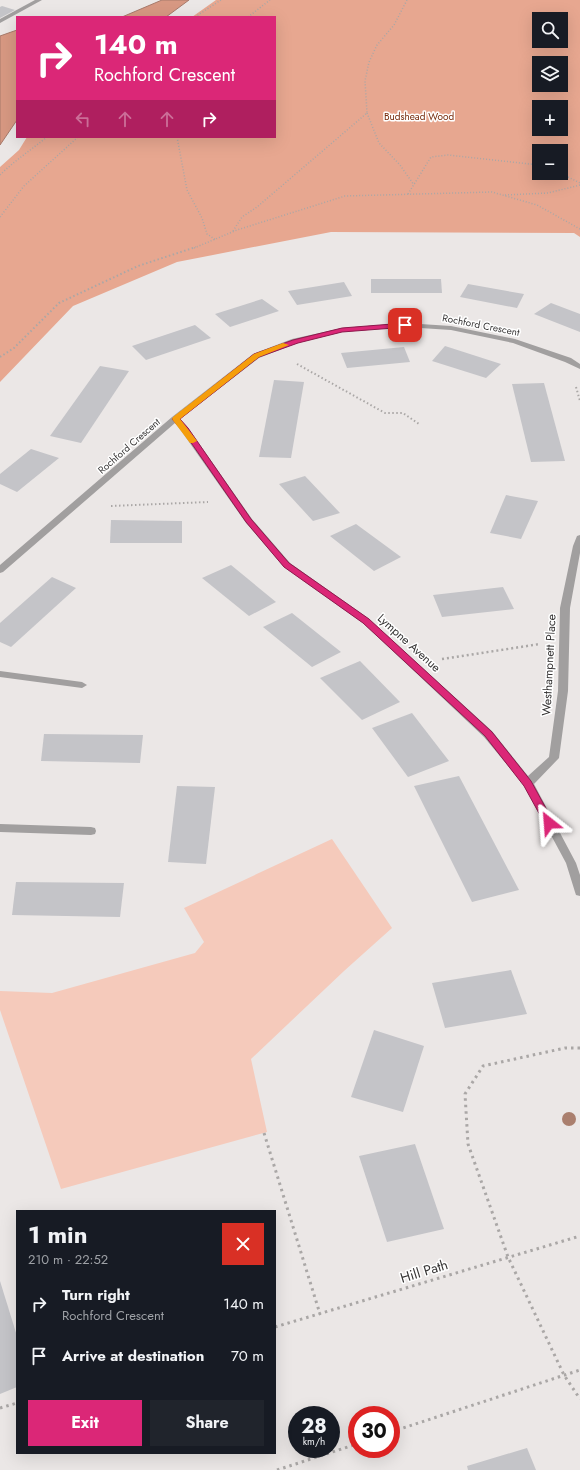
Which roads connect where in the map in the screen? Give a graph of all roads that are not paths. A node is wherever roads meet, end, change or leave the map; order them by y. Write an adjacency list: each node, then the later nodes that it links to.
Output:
1 (39, 0): 2 (street)
2 (0, 22)
3 (580, 367): 4 (street, Rochford Crescent)
4 (175, 419): 6 (street, Rochford Crescent); 9 (street, Lympne Avenue)
5 (580, 538): 9 (street, Westhampnett Place)
6 (0, 570)
7 (0, 674): 8 (street)
8 (82, 685)
9 (528, 783): 12 (street, Lympne Avenue)
10 (0, 828): 11 (street)
11 (91, 831)
12 (580, 892)

